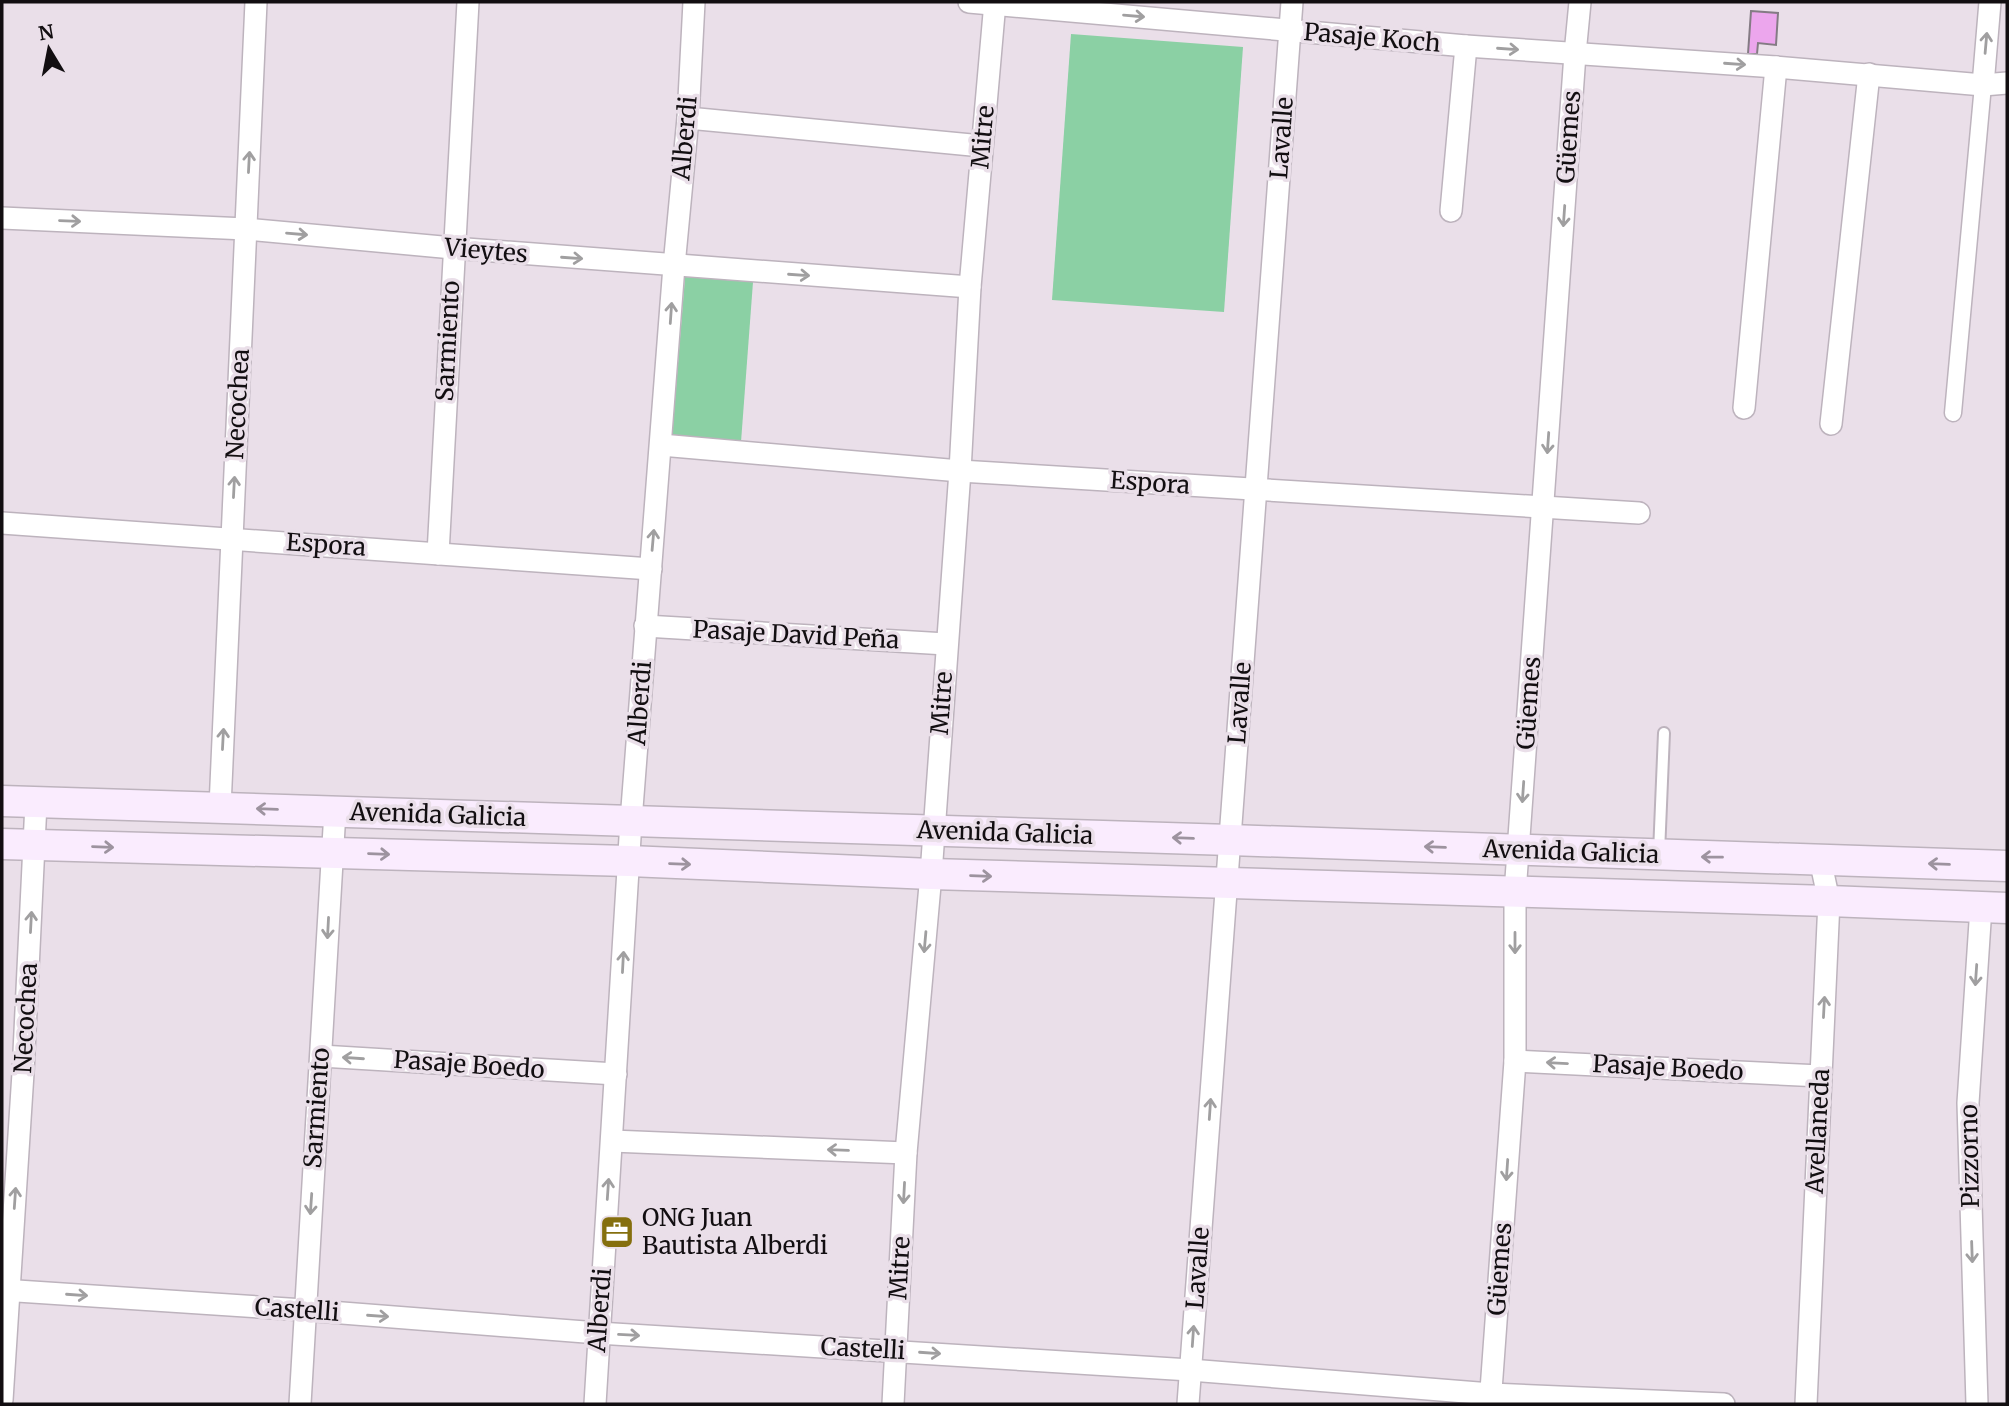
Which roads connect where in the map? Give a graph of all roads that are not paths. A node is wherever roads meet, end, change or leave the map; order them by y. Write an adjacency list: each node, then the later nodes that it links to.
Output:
1 (256, 2): 20 (street, Necochea, one-way to 1)
2 (468, 2): 21 (street, Sarmiento)
3 (694, 2): 16 (street, Alberdi)
4 (969, 2): 8 (street, Pasaje Koch)
5 (1292, 2): 9 (street, Lavalle)
6 (1580, 2): 11 (street, Güemes)
7 (1990, 2): 15 (street, one-way to 7)
8 (995, 3): 9 (street, Pasaje Koch, one-way to 9); 17 (street, Mitre)
9 (1289, 30): 10 (street, Pasaje Koch); 29 (street, Lavalle)
10 (1466, 46): 11 (street, Pasaje Koch, one-way to 11); 18 (street)
11 (1575, 54): 12 (street, Pasaje Koch, one-way to 12); 30 (street, Güemes, one-way to 30)
12 (1776, 67): 13 (street, Pasaje Koch); 24 (street)
13 (1869, 74): 15 (street, Pasaje Koch); 26 (street)
14 (2007, 83): 15 (street, Pasaje Koch)
15 (1983, 85): 25 (street)
16 (688, 118): 17 (street); 22 (street, Alberdi)
17 (982, 146): 23 (street, Mitre)
18 (1451, 211)
19 (2, 218): 20 (street, Vieytes, one-way to 20)
20 (246, 229): 21 (street, Vieytes, one-way to 21); 33 (street, Necochea, one-way to 20)
21 (453, 248): 22 (street, Vieytes, one-way to 22); 34 (street, Sarmiento)
22 (674, 266): 23 (street, Vieytes, one-way to 23); 27 (street, Alberdi, one-way to 22)
23 (970, 287): 28 (street, Mitre)
24 (1744, 408)
25 (1953, 413)
26 (1830, 424)
27 (661, 445): 28 (street, Espora); 35 (street, Alberdi, one-way to 27)
28 (960, 471): 29 (street, Espora); 37 (street, Mitre)
29 (1255, 489): 30 (street, Espora); 45 (street, Lavalle)
30 (1543, 508): 31 (street, Espora); 48 (street, Güemes, one-way to 48)
31 (1639, 513)
32 (2, 523): 33 (street, Espora)
33 (232, 538): 34 (street, Espora); 41 (street, Necochea, one-way to 33)
34 (438, 554): 35 (street, Espora)
35 (650, 569): 36 (street, Alberdi)
36 (645, 626): 37 (street, Pasaje David Peña); 43 (street, Alberdi)
37 (946, 644): 44 (street, Mitre)
38 (1664, 733): 50 (lane)
39 (2, 801): 40 (main road, Avenida Galicia)
40 (37, 803): 41 (main road, Avenida Galicia); 47 (street, Necochea)
41 (219, 807): 42 (main road, Avenida Galicia, one-way to 41)
42 (335, 811): 43 (main road, Avenida Galicia); 49 (street, Sarmiento)
43 (631, 821): 44 (main road, Avenida Galicia); 52 (street, Alberdi)
44 (934, 831): 45 (main road, Avenida Galicia, one-way to 44); 54 (street, Mitre)
45 (1230, 840): 48 (main road, Avenida Galicia, one-way to 45); 55 (street, Lavalle)
46 (2, 844): 47 (main road, Avenida Galicia)
47 (35, 845): 49 (main road, Avenida Galicia, one-way to 49); 61 (street, Necochea, one-way to 47)
48 (1518, 850): 50 (main road, Avenida Galicia); 56 (street, Güemes)
49 (332, 853): 52 (main road, Avenida Galicia, one-way to 52); 59 (street, Sarmiento, one-way to 59)
50 (1659, 855): 51 (main road, Avenida Galicia, one-way to 50)
51 (1820, 859): 53 (main road, Avenida Galicia, one-way to 51); 57 (street, Avellaneda)
52 (629, 862): 54 (main road, Avenida Galicia, one-way to 54); 62 (street, Alberdi, one-way to 52)
53 (2007, 866)
54 (931, 874): 55 (main road, Avenida Galicia, one-way to 55); 65 (street, Mitre, one-way to 65)
55 (1226, 884): 56 (main road, Avenida Galicia); 70 (street, Lavalle, one-way to 55)
56 (1515, 893): 57 (main road, Avenida Galicia); 60 (street, Güemes, one-way to 60)
57 (1829, 901): 58 (main road, Avenida Galicia); 63 (street, Avellaneda, one-way to 57)
58 (1994, 908): 79 (street, Pizzorno, one-way to 79)
59 (321, 1056): 62 (street, Pasaje Boedo, one-way to 59); 67 (street, Sarmiento, one-way to 67)
60 (1515, 1061): 63 (street, Pasaje Boedo, one-way to 60); 71 (street, Güemes, one-way to 71)
61 (12, 1072): 66 (street, Necochea, one-way to 61)
62 (616, 1074): 64 (street, Alberdi)
63 (1821, 1076): 78 (street, Avellaneda)
64 (612, 1141): 65 (street, one-way to 64); 68 (street, Alberdi, one-way to 64)
65 (906, 1153): 69 (street, Mitre, one-way to 69)
66 (6, 1291): 67 (street, Castelli, one-way to 67); 72 (street, Necochea)
67 (304, 1310): 68 (street, Castelli, one-way to 68); 73 (street, Sarmiento)
68 (598, 1333): 69 (street, Castelli, one-way to 69); 74 (street, Alberdi)
69 (895, 1351): 70 (street, Castelli, one-way to 70); 75 (street, Mitre)
70 (1191, 1370): 71 (street, Castelli); 76 (street, Lavalle)
71 (1490, 1399): 77 (street, Castelli)
72 (2, 1400)
73 (300, 1404)
74 (594, 1404)
75 (893, 1404)
76 (1188, 1404)
77 (1724, 1404)
78 (1806, 1404)
79 (1977, 1404)

